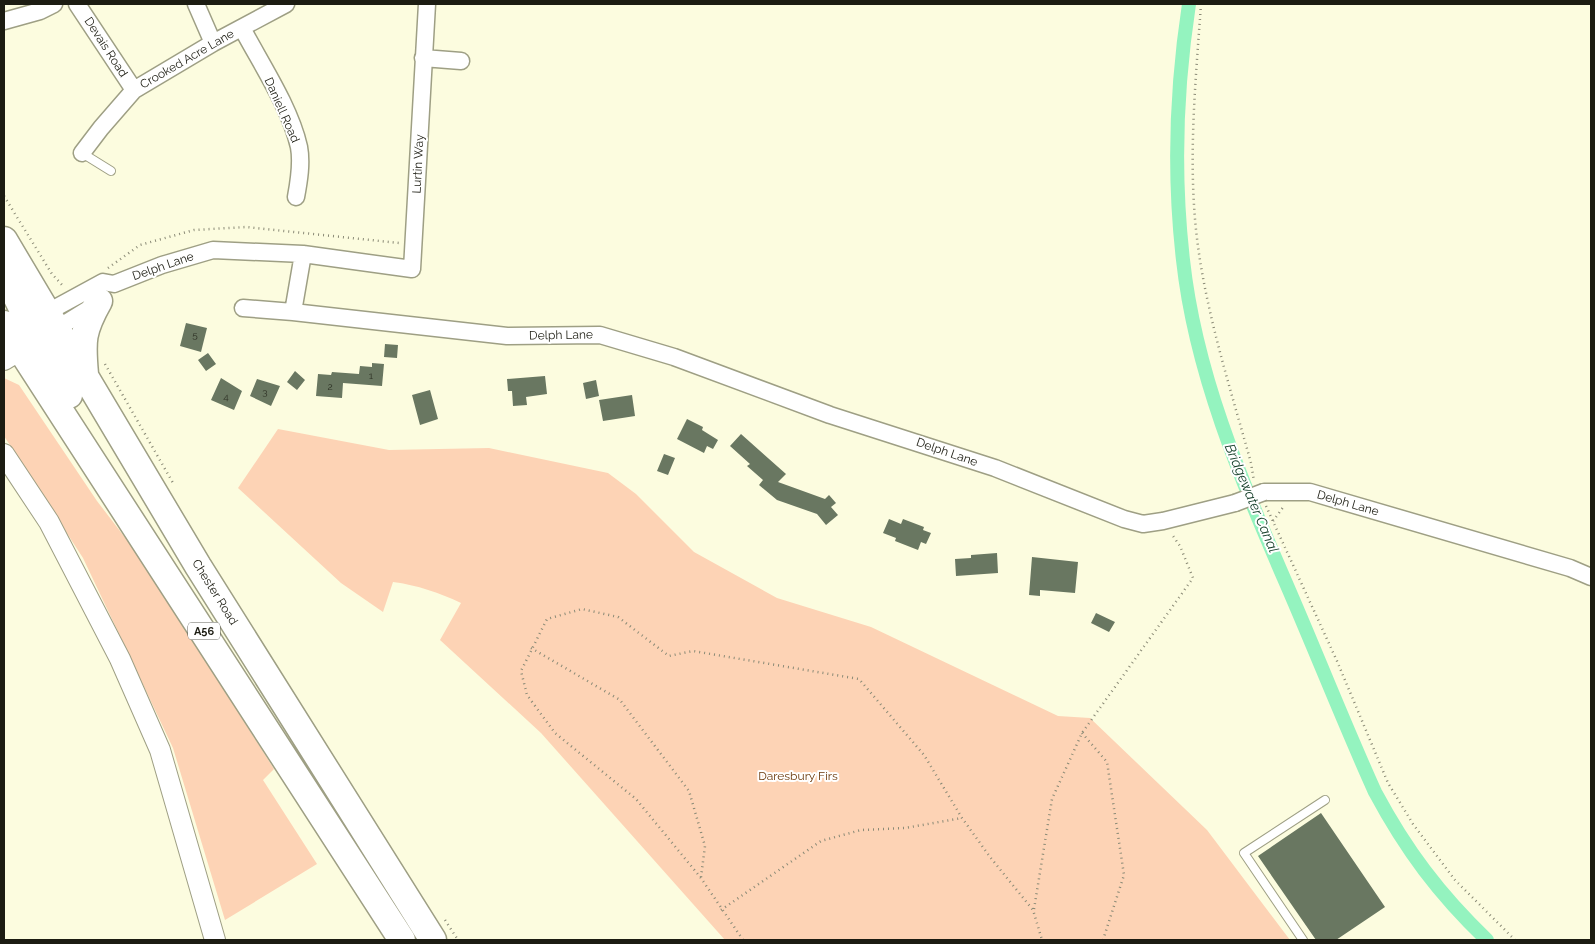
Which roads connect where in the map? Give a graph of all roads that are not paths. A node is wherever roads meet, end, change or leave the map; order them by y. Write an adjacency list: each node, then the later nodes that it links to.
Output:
1 (54, 4): 6 (street)
2 (77, 4): 11 (street, Devais Road)
3 (196, 4): 8 (street)
4 (286, 4): 7 (street, Crooked Acre Lane)
5 (427, 4): 9 (street, Lurtin Way)
6 (4, 21)
7 (242, 28): 8 (street, Crooked Acre Lane); 14 (street, Daniell Road)
8 (213, 42): 11 (street, Crooked Acre Lane)
9 (423, 58): 10 (street); 17 (street, Lurtin Way)
10 (461, 61)
11 (134, 90): 12 (street, Crooked Acre Lane)
12 (82, 154): 13 (lane)
13 (111, 171)
14 (296, 197)
15 (4, 240): 22 (highway, Chester Road / A56)
16 (302, 254): 17 (street, Delph Lane); 19 (street, Delph Lane); 21 (street)
17 (412, 270)
18 (4, 272): 22 (highway)
19 (107, 292): 22 (street, Delph Lane); 22 (street, Delph Lane); 23 (highway)
20 (243, 308): 21 (street, Delph Lane)
21 (293, 312): 25 (street, Delph Lane, bridge)
22 (24, 336): 23 (highway, Chester Road / A56); 28 (highway, Chester Road / A56)
23 (85, 377): 29 (highway, Chester Road / A56)
24 (4, 454): 27 (street)
25 (1591, 577)
26 (1325, 800): 30 (lane)
27 (214, 940)
28 (402, 940)
29 (432, 940)
30 (1303, 940)

